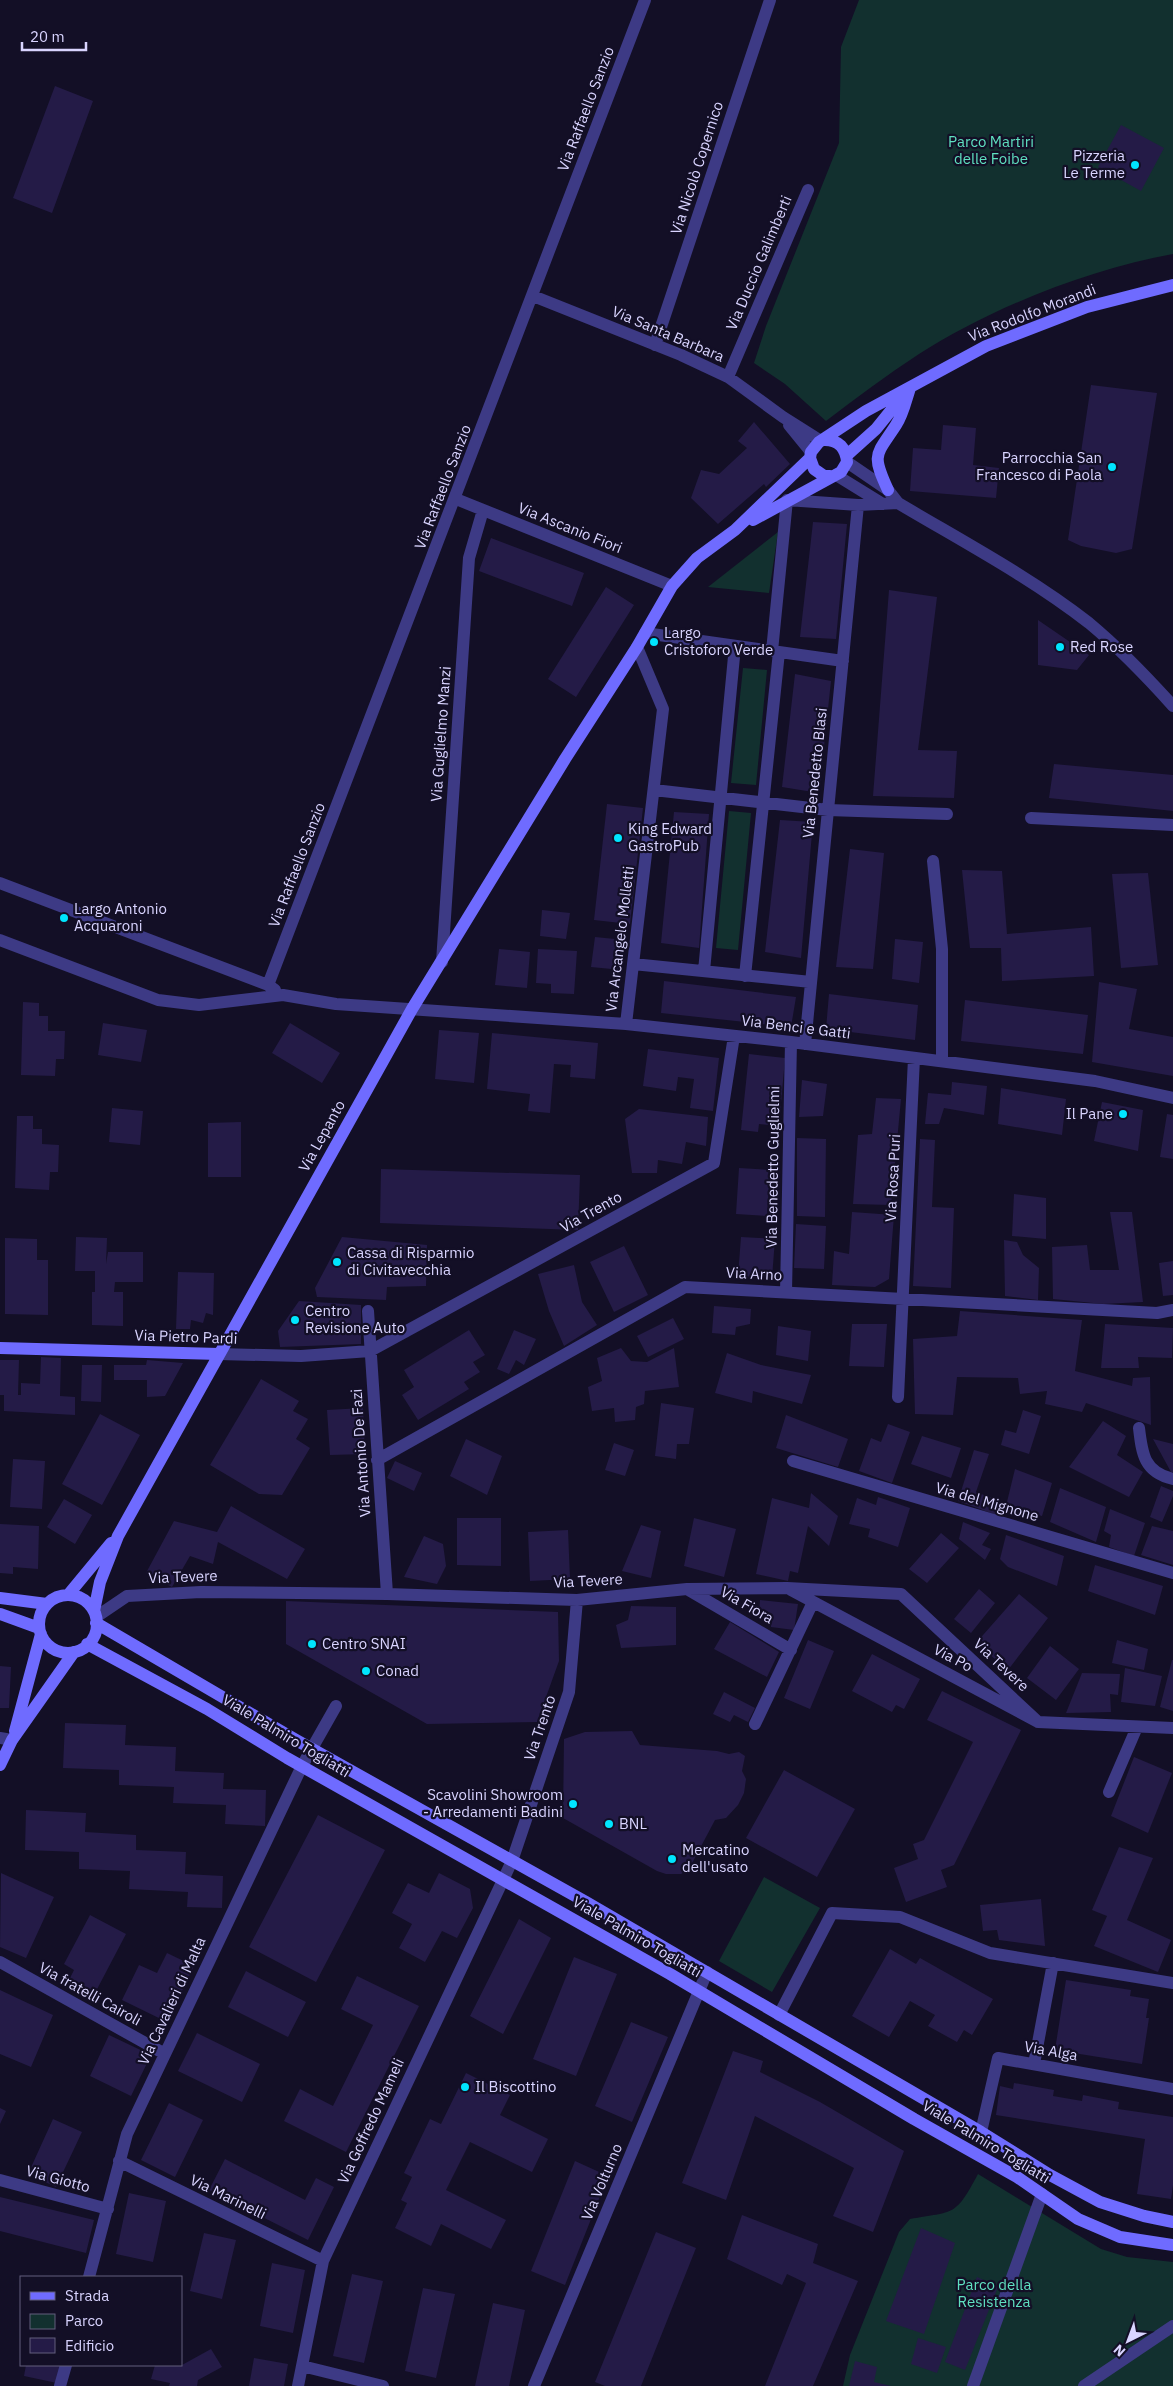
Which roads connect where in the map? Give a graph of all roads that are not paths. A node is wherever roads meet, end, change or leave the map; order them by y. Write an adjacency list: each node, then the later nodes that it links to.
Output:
1 (645, 0): 5 (street, Via Raffaello Sanzio)
2 (770, 0): 6 (street, Via Nicolò Copernico)
3 (808, 190): 7 (street, Via Duccio Galimberti)
4 (1173, 285): 8 (street, Via Rodolfo Morandi)
5 (534, 296): 6 (street, Via Santa Barbara); 15 (street, Via Raffaello Sanzio)
6 (655, 345): 7 (street, Via Santa Barbara)
7 (728, 377): 9 (street, Via Santa Barbara)
8 (910, 388): 10 (street, Via Rodolfo Morandi); 12 (street); 14 (street)
9 (783, 417): 10 (street); 11 (street)
10 (823, 441): 11 (street); 12 (street)
11 (811, 455): 13 (street); 21 (street)
12 (847, 459): 13 (street); 14 (street)
13 (833, 476): 16 (street); 18 (street)
14 (888, 490): 17 (street)
15 (456, 499): 20 (street, Via Ascanio Fiori); 44 (street, Via Raffaello Sanzio)
16 (787, 500): 19 (street); 21 (street); 26 (street)
17 (898, 502): 18 (street); 28 (street)
18 (883, 504): 19 (street)
19 (858, 505): 27 (street, Via Benedetto Blasi)
20 (483, 510): 22 (street, Via Ascanio Fiori); 39 (street, Via Guglielmo Manzi)
21 (736, 530): 22 (street)
22 (672, 586): 23 (street)
23 (645, 633): 24 (street); 25 (street)
24 (735, 646): 26 (street); 30 (street)
25 (637, 647): 29 (street, Via Arcangelo Molletti); 39 (street, Via Lepanto)
26 (776, 652): 27 (street); 31 (street)
27 (843, 661): 32 (street, Via Benedetto Blasi)
28 (1173, 706)
29 (654, 790): 30 (street); 40 (street, Via Arcangelo Molletti)
30 (721, 798): 31 (street); 41 (street)
31 (764, 802): 32 (street); 42 (street)
32 (828, 810): 33 (street); 43 (street, Via Benedetto Blasi)
33 (947, 814)
34 (1032, 818): 35 (street)
35 (1173, 825)
36 (933, 861): 52 (street)
37 (0, 883): 44 (street)
38 (0, 940): 45 (street)
39 (442, 962): 46 (street, Via Lepanto)
40 (633, 964): 41 (street); 47 (street, Via Arcangelo Molletti)
41 (704, 971): 42 (street)
42 (745, 976): 43 (street)
43 (811, 982): 50 (street, Via Benedetto Blasi)
44 (268, 985): 45 (street)
45 (284, 995): 46 (street)
46 (412, 1009): 47 (street, Via Benci e Gatti); 60 (street, Via Lepanto)
47 (626, 1024): 48 (street, Via Benci e Gatti)
48 (734, 1036): 49 (street, Via Benci e Gatti); 59 (street, Via Trento)
49 (791, 1042): 50 (street, Via Benci e Gatti); 54 (street, Via Benedetto Guglielmi)
50 (805, 1044): 51 (street, Via Benci e Gatti)
51 (914, 1058): 52 (street, Via Benci e Gatti); 55 (street, Via Rosa Puri)
52 (942, 1061): 53 (street, Via Benci e Gatti)
53 (1173, 1098)
54 (786, 1292): 55 (street, Via Arno); 63 (street, Via Arno)
55 (904, 1299): 56 (street, Via Arno); 61 (street, Via Rosa Puri)
56 (1173, 1310)
57 (368, 1311): 59 (street, Via Antonio De Fazi)
58 (0, 1348): 60 (street, Via Pietro Pardi)
59 (370, 1351): 60 (street, Via Pietro Pardi); 63 (street, Via Antonio De Fazi)
60 (219, 1354): 66 (street, Via Lepanto)
61 (898, 1397)
62 (1139, 1428): 65 (street)
63 (378, 1460): 70 (street, Via Antonio De Fazi)
64 (793, 1461): 67 (street, Via del Mignone)
65 (1173, 1480)
66 (118, 1536): 71 (street, Via Lepanto); 77 (street, Via Lepanto)
67 (1173, 1573)
68 (787, 1588): 69 (street, Via Tevere); 74 (street, Via Po); 83 (street, Via Tevere)
69 (687, 1589): 73 (street, Via Tevere); 80 (street, Via Fiora)
70 (387, 1594): 73 (street, Via Tevere); 77 (street, Via Tevere)
71 (68, 1595): 75 (street); 77 (street)
72 (0, 1598): 75 (street)
73 (577, 1600): 92 (street, Via Trento)
74 (813, 1602): 80 (street); 83 (street, Via Po)
75 (46, 1604): 78 (street)
76 (0, 1614): 78 (street)
77 (95, 1617): 79 (street); 88 (street, Viale Palmiro Togliatti)
78 (40, 1631): 81 (street); 87 (street)
79 (87, 1644): 81 (street); 90 (street, Viale Palmiro Togliatti)
80 (790, 1650): 84 (street)
81 (74, 1652): 87 (street)
82 (336, 1706): 88 (street, Via Cavalieri di Malta)
83 (1038, 1722): 85 (street, Via Po)
84 (755, 1724)
85 (1137, 1727): 86 (street, Via Po); 91 (street)
86 (1173, 1728)
87 (6, 1739): 89 (street)
88 (313, 1750): 90 (street, Via Cavalieri di Malta); 92 (street, Viale Palmiro Togliatti)
89 (0, 1765)
90 (302, 1766): 93 (street, Viale Palmiro Togliatti); 100 (street, Via Cavalieri di Malta)
91 (1109, 1792)
92 (512, 1861): 93 (street, Via Trento); 96 (street, Viale Palmiro Togliatti)
93 (502, 1880): 98 (street, Viale Palmiro Togliatti); 110 (street, Via Goffredo Mameli)
94 (0, 1962): 100 (street, Via fratelli Cairoli)
95 (1053, 1963): 97 (street); 99 (street); 101 (street)
96 (707, 1972): 98 (street, Via Volturno); 99 (street, Viale Palmiro Togliatti)
97 (1173, 1983)
98 (699, 1991): 106 (street, Viale Palmiro Togliatti); 118 (street, Via Volturno)
99 (779, 2015): 103 (street, Viale Palmiro Togliatti)
100 (165, 2054): 104 (street, Via Cavalieri di Malta)
101 (1034, 2064): 102 (street, Via Alga); 103 (street, Via Alga)
102 (1173, 2089)
103 (981, 2132): 108 (street, Viale Palmiro Togliatti)
104 (119, 2161): 107 (street, Via Cavalieri di Malta); 110 (street, Via Marinelli)
105 (0, 2180): 107 (street, Via Giotto)
106 (1042, 2194): 109 (street, Viale Palmiro Togliatti); 119 (street)
107 (108, 2209): 111 (street, Via Cavalieri di Malta)
108 (1173, 2222)
109 (1173, 2244)
110 (323, 2261): 114 (street, Via Goffredo Mameli)
111 (89, 2276)
112 (1173, 2326): 120 (street)
113 (66, 2366): 115 (street)
114 (302, 2366): 116 (street, Via Goffredo Mameli); 117 (street)
115 (60, 2386)
116 (298, 2386)
117 (383, 2386)
118 (534, 2386)
119 (973, 2386)
120 (1084, 2386)

